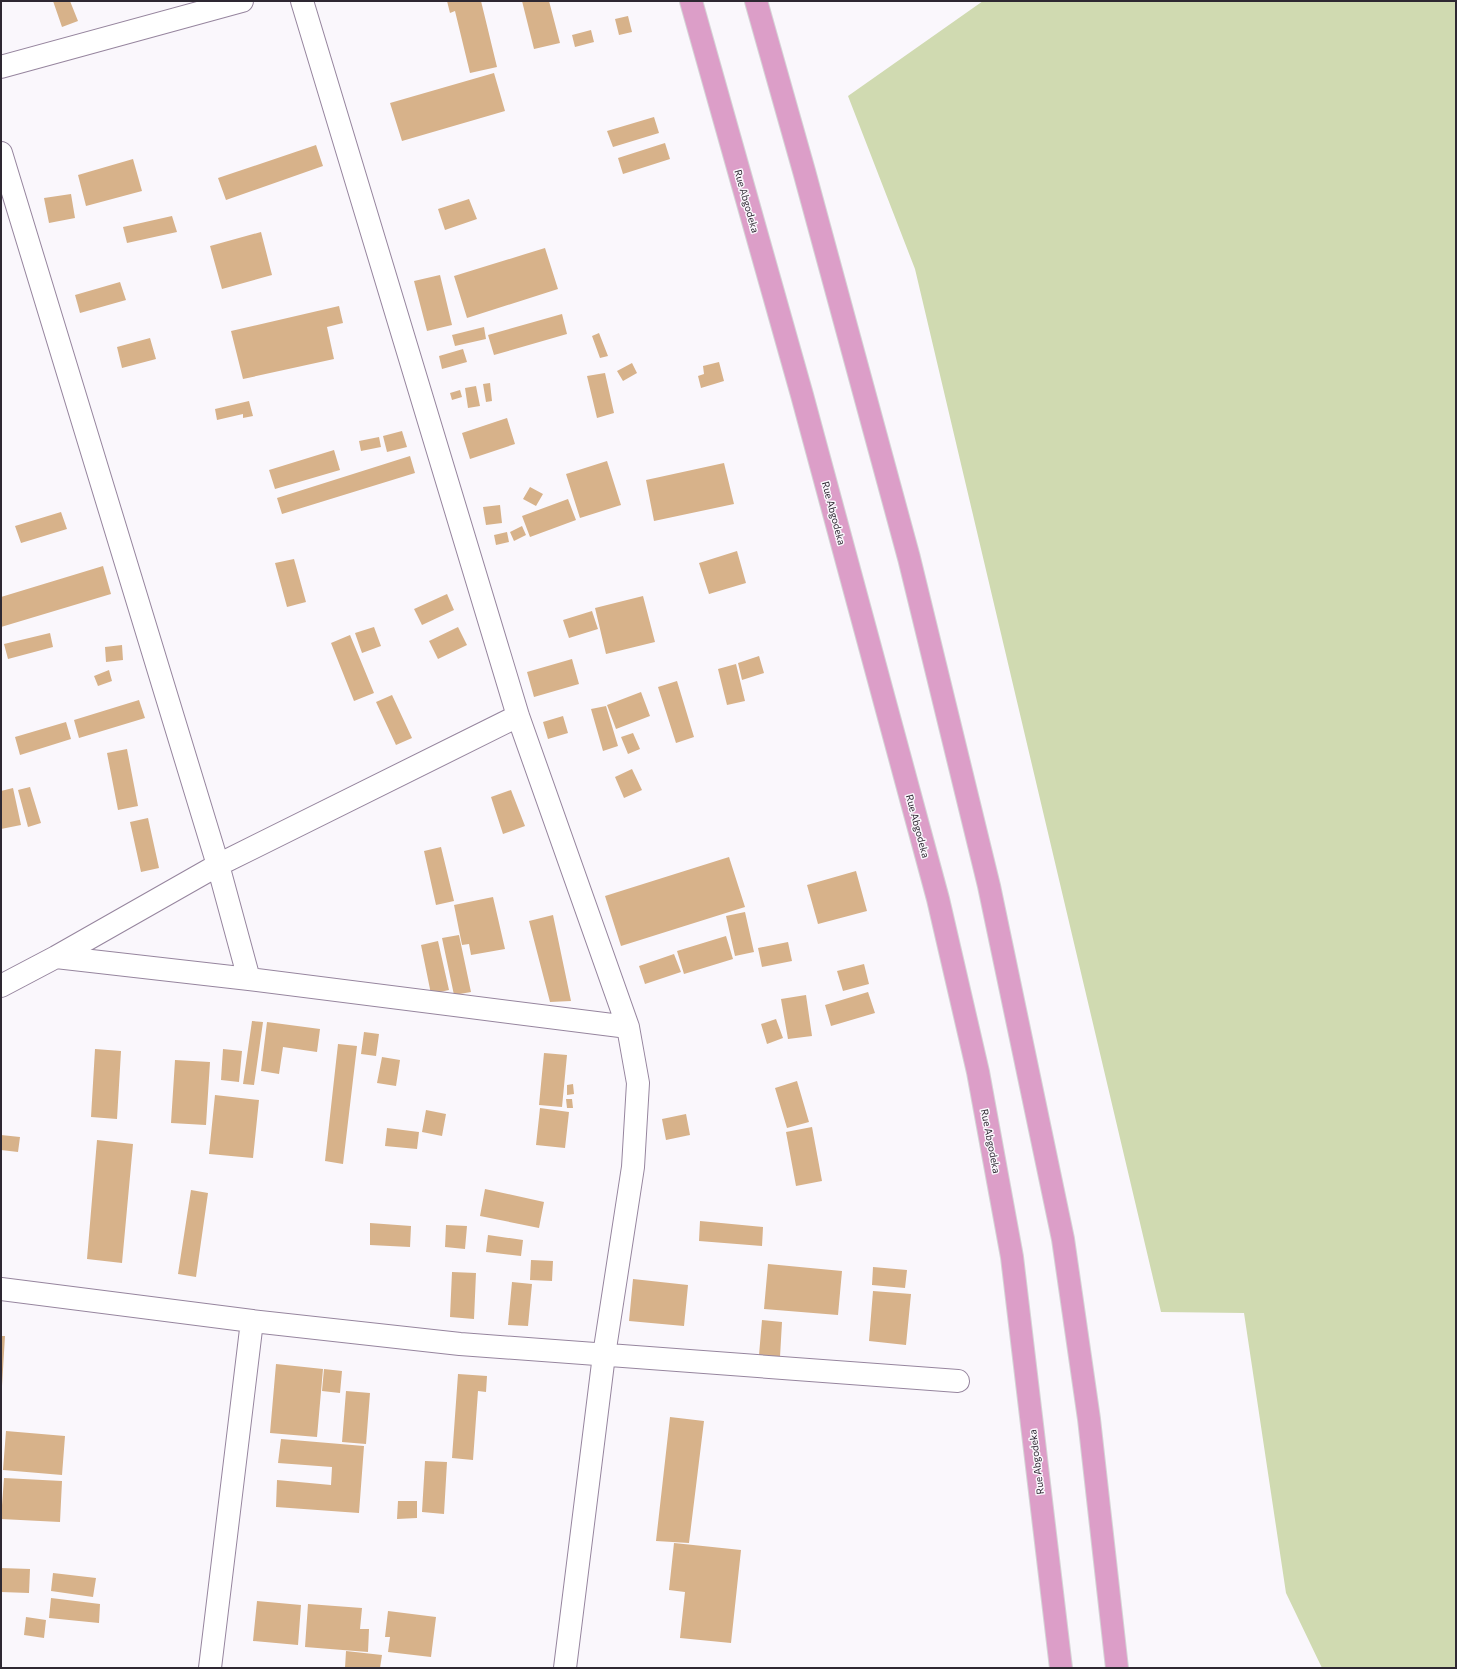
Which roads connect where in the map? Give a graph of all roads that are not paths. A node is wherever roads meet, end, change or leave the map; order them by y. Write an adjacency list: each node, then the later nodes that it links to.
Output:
1 (242, 1): 5 (street)
2 (302, 1): 7 (street)
3 (691, 1): 19 (main road, Rue Abgodeka)
4 (756, 1): 20 (main road)
5 (1, 67)
6 (1, 153): 8 (street)
7 (518, 716): 8 (street); 12 (street)
8 (218, 865): 9 (street); 10 (street)
9 (56, 957): 10 (street); 11 (street)
10 (249, 978): 12 (street)
11 (1, 986)
12 (628, 1027): 15 (street)
13 (1, 1289): 14 (street)
14 (252, 1321): 15 (street); 17 (street)
15 (604, 1355): 16 (street); 18 (street)
16 (958, 1381)
17 (210, 1668)
18 (565, 1668)
19 (1061, 1668)
20 (1117, 1668)

